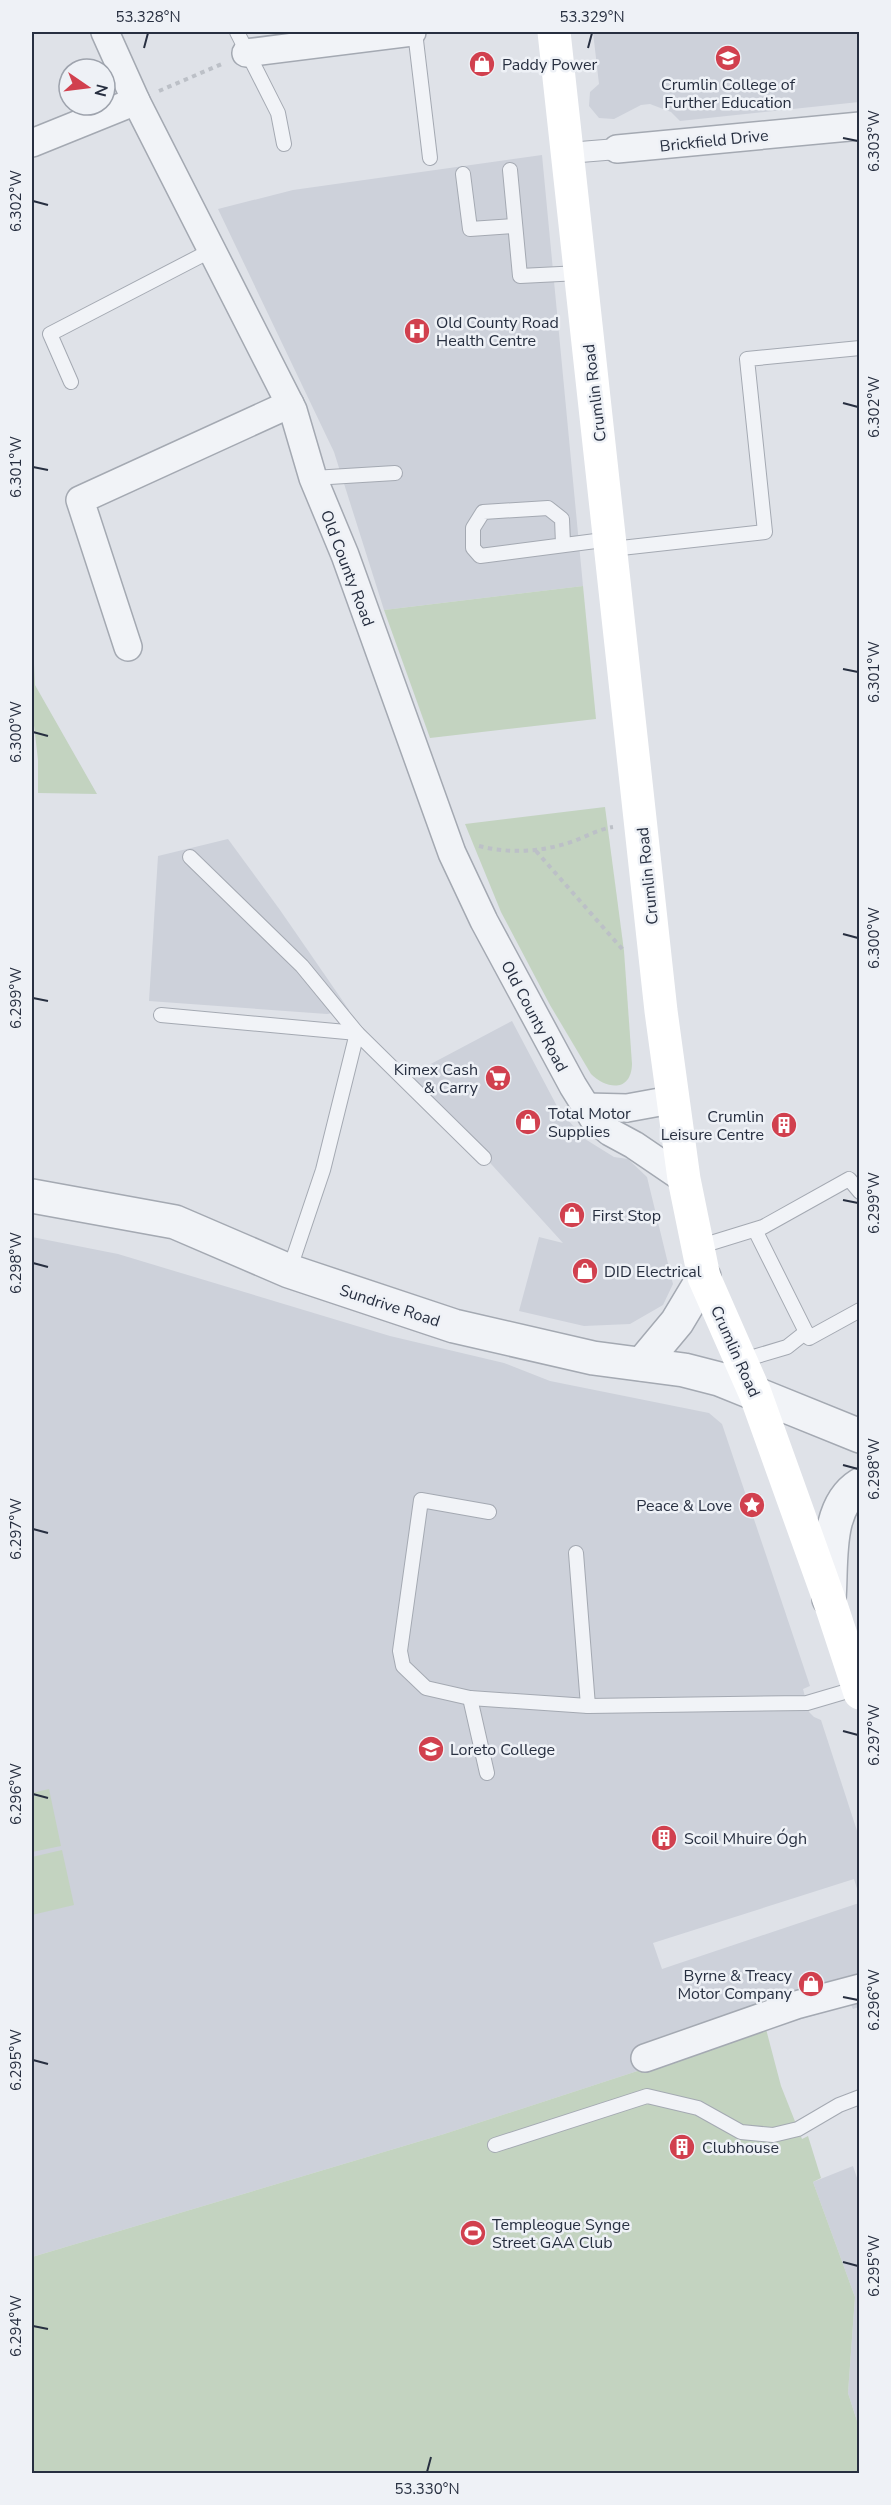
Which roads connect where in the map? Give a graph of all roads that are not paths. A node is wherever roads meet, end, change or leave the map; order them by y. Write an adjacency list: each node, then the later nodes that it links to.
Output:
1 (105, 32): 6 (street, Old County Road)
2 (414, 32): 4 (street); 12 (lane)
3 (554, 32): 11 (main road, Crumlin Road)
4 (299, 39): 5 (street)
5 (242, 42): 9 (lane)
6 (136, 101): 8 (street); 16 (street, Old County Road)
7 (860, 126): 10 (street, Brickfield Drive)
8 (32, 143)
9 (284, 144)
10 (617, 149): 11 (street, Brickfield Drive)
11 (568, 153): 17 (main road, Crumlin Road)
12 (430, 158)
13 (510, 170): 15 (lane)
14 (463, 174): 15 (lane)
15 (515, 226): 17 (lane)
16 (212, 250): 19 (lane); 20 (street, Old County Road)
17 (580, 273): 24 (main road, Crumlin Road)
18 (860, 348): 24 (lane)
19 (71, 382)
20 (290, 404): 22 (street, Old County Road); 25 (street)
21 (395, 473): 22 (lane)
22 (314, 478): 30 (street, Old County Road)
23 (563, 544): 23 (lane); 24 (lane)
24 (611, 544): 29 (main road, Crumlin Road)
25 (128, 646)
26 (189, 857): 28 (lane)
27 (161, 1015): 28 (lane)
28 (357, 1033): 31 (lane); 37 (lane)
29 (671, 1100): 30 (street); 32 (main road, Crumlin Road)
30 (586, 1107): 32 (street, Old County Road)
31 (484, 1158)
32 (684, 1179): 36 (main road, Crumlin Road)
33 (860, 1192): 35 (lane)
34 (32, 1196): 37 (street, Sundrive Road)
35 (755, 1230): 36 (lane); 39 (lane)
36 (701, 1262): 40 (main road, Crumlin Road); 41 (street)
37 (289, 1271): 41 (street, Sundrive Road)
38 (860, 1310): 39 (lane)
39 (806, 1332): 40 (lane)
40 (740, 1361): 42 (main road, Crumlin Road)
41 (642, 1364): 42 (street, Sundrive Road)
42 (755, 1393): 43 (street, Sundrive Road); 47 (main road, Crumlin Road)
43 (860, 1436)
44 (860, 1485): 47 (street)
45 (489, 1512): 49 (lane)
46 (576, 1553): 50 (lane)
47 (829, 1599): 48 (main road, Crumlin Road)
48 (859, 1691): 50 (lane)
49 (470, 1698): 50 (lane); 51 (lane)
50 (588, 1706)
51 (487, 1773)
52 (860, 1988): 53 (street)
53 (645, 2058)
54 (860, 2097): 55 (lane)
55 (495, 2145)

